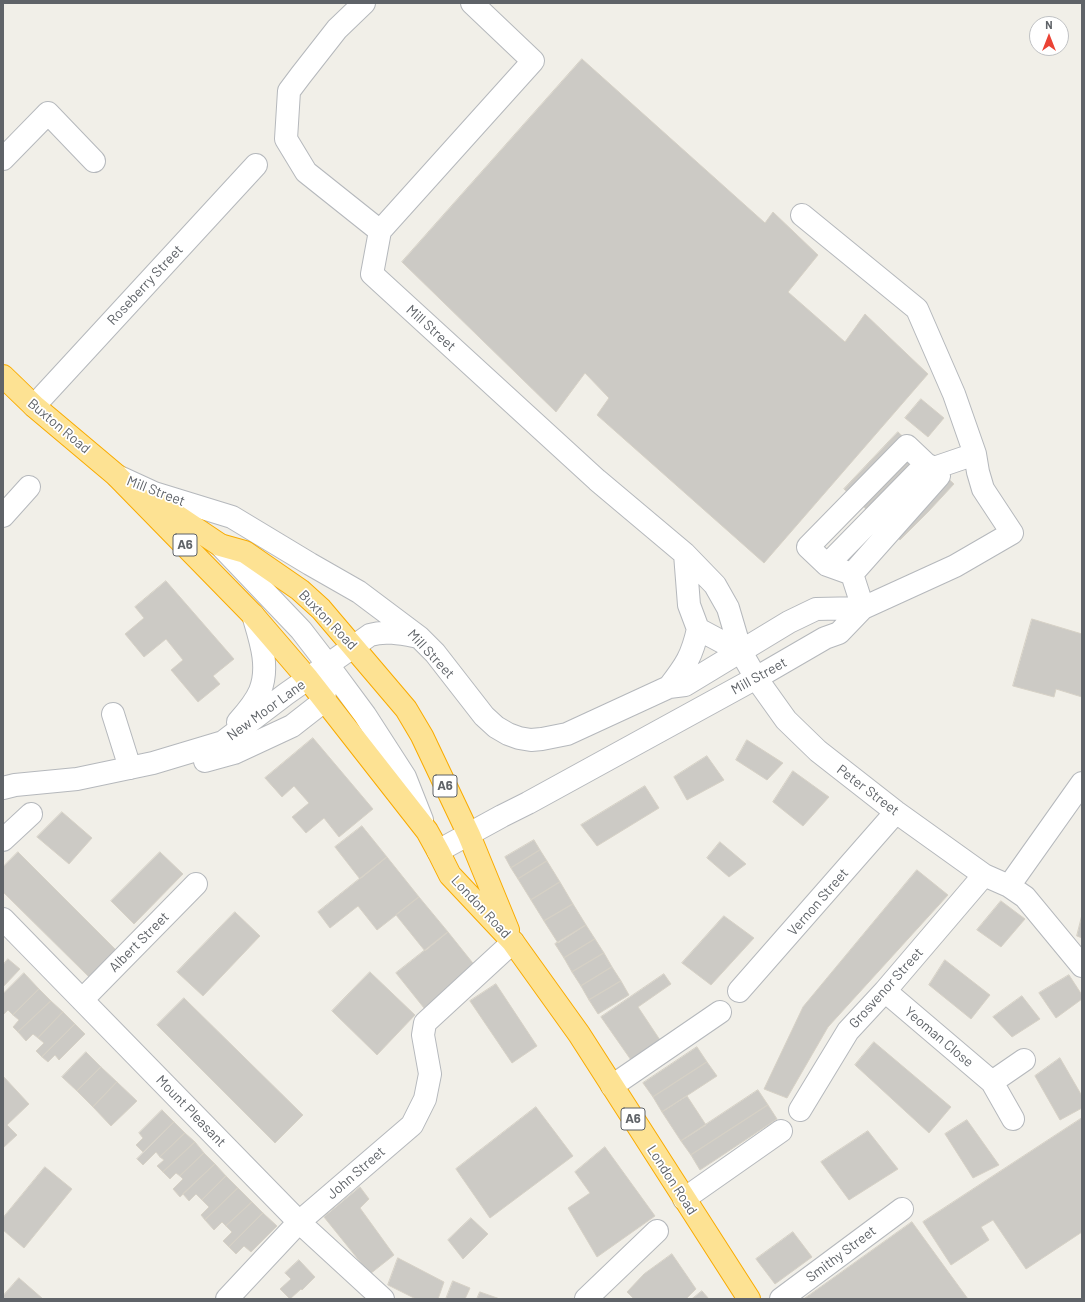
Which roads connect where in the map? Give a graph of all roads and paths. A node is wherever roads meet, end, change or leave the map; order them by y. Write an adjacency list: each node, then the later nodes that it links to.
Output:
1 (364, 3): 7 (street)
2 (472, 3): 7 (street)
3 (3, 159): 4 (street)
4 (94, 161)
5 (256, 165): 9 (street, Roseberry Street)
6 (802, 215): 10 (street)
7 (380, 231): 16 (street, Mill Street)
8 (3, 376): 9 (highway, Buxton Road / A6)
9 (34, 406): 12 (highway, Buxton Road / A6)
10 (975, 454): 11 (street); 18 (street, Mill Street)
11 (930, 466): 17 (street); 17 (street)
12 (116, 475): 15 (highway, Buxton Road / A6); 19 (highway, Buxton Road / A6); 21 (street, Mill Street)
13 (29, 487): 14 (street)
14 (3, 516)
15 (220, 545): 22 (highway, Buxton Road / A6); 24 (street, A6)
16 (685, 554): 20 (street); 23 (street, Mill Street)
17 (852, 574): 18 (street)
18 (863, 608): 23 (street, Mill Street); 25 (street, Mill Street)
19 (253, 615): 26 (highway, Buxton Road / A6); 30 (street)
20 (698, 629): 23 (street); 27 (street)
21 (420, 637): 22 (street, New Moor Lane); 27 (street, Mill Street)
22 (354, 646): 24 (street, New Moor Lane); 38 (highway, Buxton Road / A6)
23 (741, 652): 25 (street, Peter Street); 27 (street, Mill Street)
24 (328, 665): 26 (street, New Moor Lane); 28 (street, New Moor Lane); 37 (street, A6)
25 (756, 678): 35 (street, Peter Street); 38 (street, Mill Street)
26 (308, 680): 28 (highway, Buxton Road / A6); 30 (street, New Moor Lane)
27 (669, 687)
28 (324, 701): 31 (street, New Moor Lane); 37 (highway, Buxton Road / A6)
29 (114, 714): 32 (street)
30 (223, 742): 31 (street, New Moor Lane)
31 (154, 763): 32 (street, New Moor Lane)
32 (130, 768): 34 (street, New Moor Lane)
33 (1082, 783): 43 (street)
34 (3, 788)
35 (896, 812): 41 (street, Peter Street); 47 (street, Vernon Street)
36 (31, 814): 39 (street)
37 (427, 831): 40 (highway, Buxton Road / A6)
38 (469, 835): 40 (street, Mill Street); 45 (highway, London Road / A6)
39 (3, 840)
40 (438, 851): 45 (highway, London Road / A6)
41 (984, 875): 43 (street, Peter Street); 48 (street, Grosvenor Street)
42 (196, 884): 49 (street, Albert Street)
43 (1017, 891): 46 (street)
44 (3, 919): 49 (street, Mount Pleasant)
45 (513, 942): 53 (highway, London Road / A6); 59 (street, John Street)
46 (1082, 966)
47 (739, 991)
48 (885, 991): 52 (street, Yeoman Close); 54 (street, Grosvenor Street)
49 (82, 1000): 59 (street, Mount Pleasant)
50 (720, 1012): 53 (street)
51 (1024, 1060): 52 (street)
52 (992, 1082): 55 (street, Yeoman Close)
53 (612, 1086): 57 (highway, London Road / A6)
54 (800, 1110)
55 (1013, 1118)
56 (781, 1131): 57 (street)
57 (684, 1199): 64 (highway, London Road / A6)
58 (902, 1209): 65 (street, Smithy Street)
59 (299, 1222): 61 (street, John Street); 62 (street, Mount Pleasant)
60 (657, 1231): 63 (street)
61 (227, 1299)
62 (383, 1299)
63 (586, 1299)
64 (749, 1299)
65 (781, 1299)

